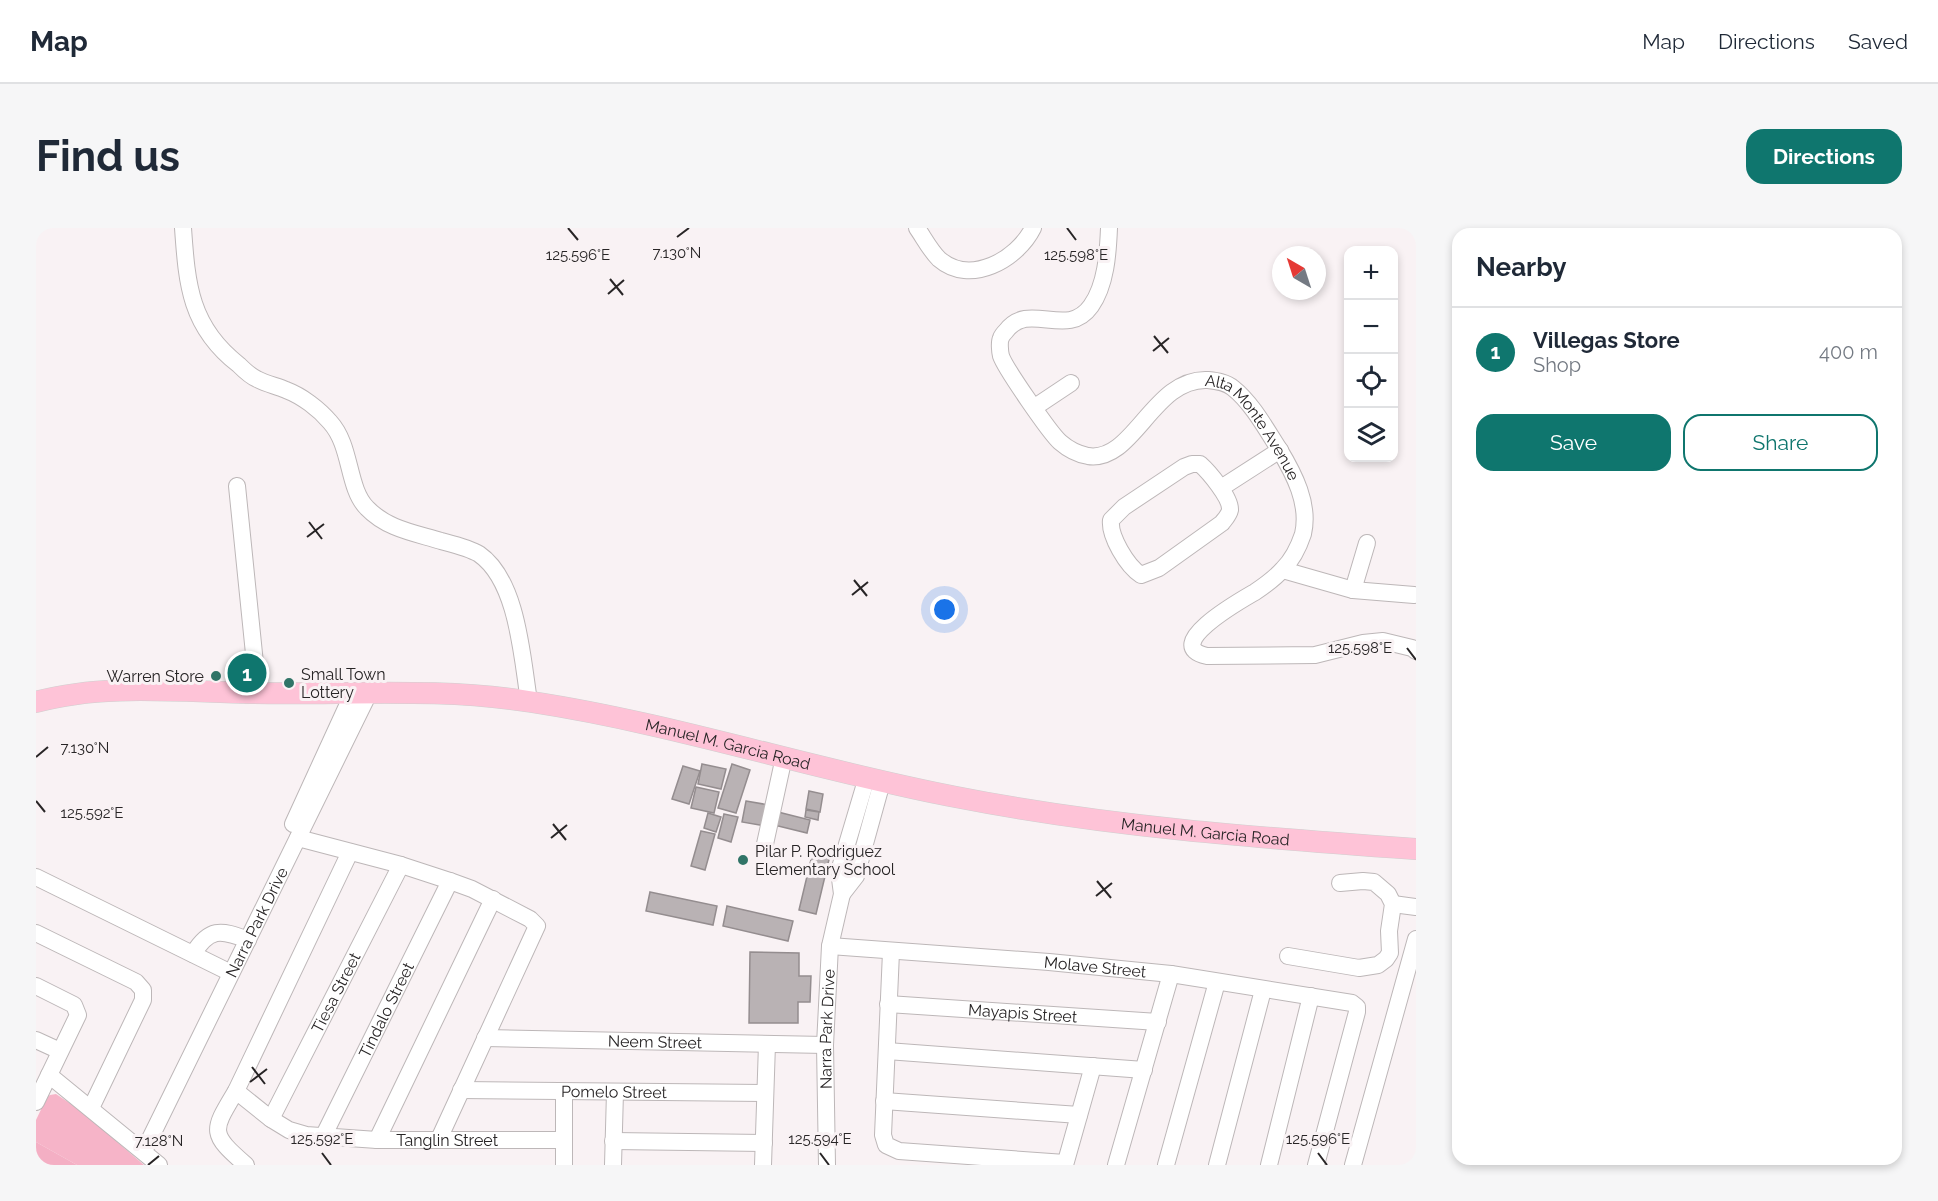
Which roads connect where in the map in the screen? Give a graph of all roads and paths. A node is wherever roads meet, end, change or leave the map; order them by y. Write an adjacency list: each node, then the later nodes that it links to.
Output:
1 (183, 228): 17 (street)
2 (917, 228): 3 (street)
3 (1033, 228)
4 (1109, 228): 6 (street, Alta Monte Avenue)
5 (1071, 383): 6 (street)
6 (1035, 407): 7 (street, Alta Monte Avenue)
7 (1280, 450): 9 (street); 11 (street, Alta Monte Avenue)
8 (237, 486): 15 (street)
9 (1221, 488): 9 (street)
10 (1367, 543): 12 (street)
11 (1283, 570): 12 (street); 14 (street, Alta Monte Avenue)
12 (1353, 590): 13 (street)
13 (1414, 595)
14 (1416, 651)
15 (258, 693): 16 (main road, Manuel M. Garcia Road); 18 (main road, Manuel M. Garcia Road)
16 (361, 693): 17 (main road, Manuel M. Garcia Road); 21 (street, Narra Park Drive); 33 (street, Narra Park Drive)
17 (529, 701): 19 (main road, Manuel M. Garcia Road)
18 (36, 702)
19 (784, 758): 20 (main road, Manuel M. Garcia Road); 22 (street)
20 (874, 780): 23 (main road, Manuel M. Garcia Road); 35 (street, Narra Park Drive)
21 (298, 838): 24 (street); 33 (street, Narra Park Drive)
22 (765, 844)
23 (1416, 849)
24 (350, 852): 25 (street); 57 (street)
25 (401, 866): 27 (street); 65 (street, Tiesa Street)
26 (36, 877): 37 (street)
27 (450, 881): 29 (street); 66 (street, Tindalo Street)
28 (1340, 883): 30 (street)
29 (494, 899): 47 (street); 68 (street)
30 (1393, 904): 31 (street); 38 (street)
31 (1416, 907)
32 (36, 933): 63 (street)
33 (244, 938): 37 (street); 39 (street, Narra Park Drive)
34 (1416, 939): 85 (street)
35 (830, 946): 36 (street, Molave Street); 50 (street, Narra Park Drive)
36 (891, 952): 40 (street, Molave Street); 45 (street)
37 (193, 954): 39 (street)
38 (1288, 956)
39 (228, 971): 72 (street, Narra Park Drive)
40 (1171, 974): 41 (street, Molave Street); 46 (street)
41 (1217, 982): 43 (street, Molave Street); 81 (street)
42 (36, 986): 51 (street)
43 (1263, 990): 44 (street, Molave Street); 82 (street)
44 (1311, 996): 83 (street); 84 (street, Molave Street)
45 (888, 1004): 46 (street, Mayapis Street); 52 (street)
46 (1158, 1022): 54 (street)
47 (485, 1038): 49 (street, Neem Street); 56 (street)
48 (36, 1040): 51 (street)
49 (767, 1044): 50 (street, Neem Street); 60 (street)
50 (825, 1045): 79 (street, Narra Park Drive)
51 (60, 1051): 55 (street)
52 (886, 1051): 53 (street); 62 (street)
53 (1093, 1066): 54 (street); 64 (street)
54 (1144, 1070): 80 (street)
55 (49, 1075): 61 (street); 63 (street)
56 (461, 1090): 58 (street, Pomelo Street); 67 (street)
57 (236, 1091): 65 (street, Tanglin Street); 75 (street)
58 (564, 1092): 59 (street, Pomelo Street); 69 (street)
59 (615, 1092): 60 (street, Pomelo Street); 70 (street)
60 (765, 1093): 71 (street)
61 (37, 1098)
62 (884, 1101): 64 (street); 73 (street)
63 (91, 1108): 72 (street)
64 (1079, 1115): 73 (street)
65 (271, 1119): 66 (street, Tanglin Street)
66 (323, 1137): 68 (street, Tanglin Street)
67 (439, 1139): 68 (street, Tanglin Street); 69 (street, Tanglin Street)
68 (377, 1140)
69 (564, 1140): 76 (street)
70 (613, 1141): 71 (street); 77 (street)
71 (764, 1143): 78 (street)
72 (141, 1149): 74 (street)
73 (1065, 1164)
74 (159, 1165)
75 (246, 1165)
76 (564, 1165)
77 (613, 1165)
78 (763, 1165)
79 (827, 1165)
80 (1116, 1165)
81 (1166, 1165)
82 (1217, 1165)
83 (1269, 1165)
84 (1316, 1165)
85 (1353, 1165)

